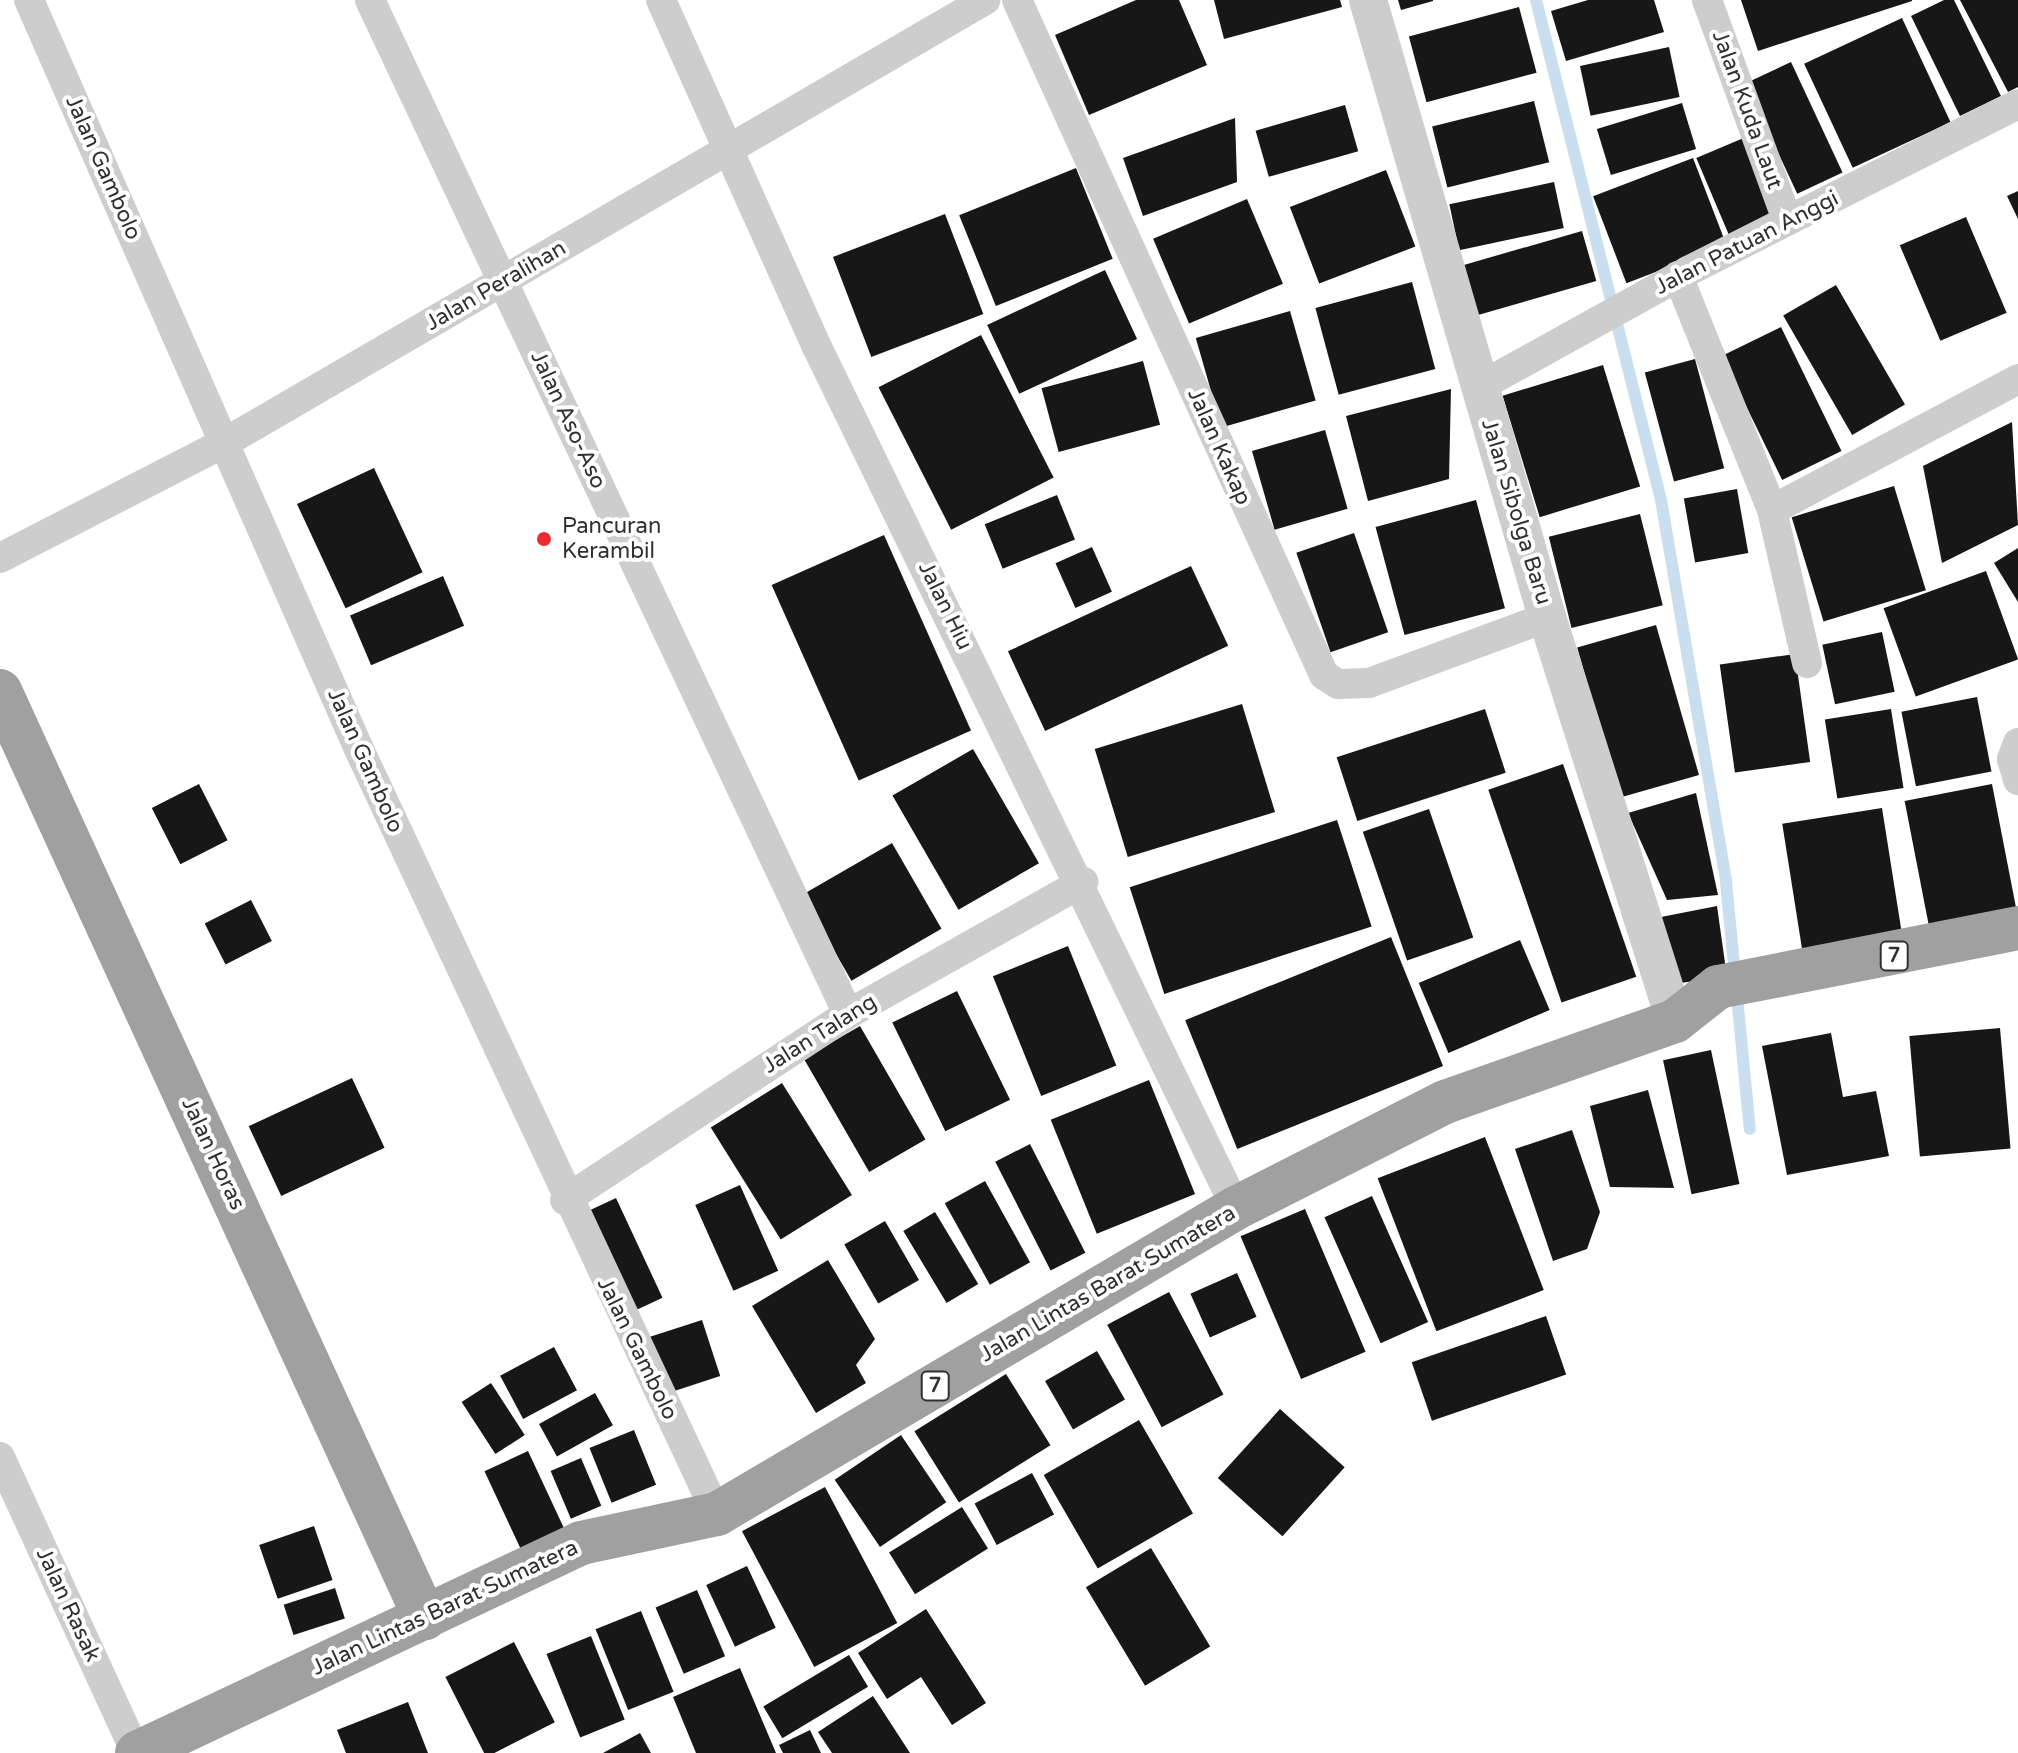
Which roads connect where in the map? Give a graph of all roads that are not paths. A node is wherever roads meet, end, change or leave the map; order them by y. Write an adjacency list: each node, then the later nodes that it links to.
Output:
1 (29, 0): 15 (street, Jalan Gambolo)
2 (370, 0): 12 (street, Jalan Aso-Aso)
3 (661, 0): 9 (street, Jalan Hiu)
4 (985, 0): 9 (street, Jalan Peralihan)
5 (1017, 0): 18 (street, Jalan Kakap)
6 (1368, 0): 14 (street, Jalan Sibolga Baru)
7 (1707, 0): 10 (street, Jalan Kuda Laut)
8 (2018, 104): 10 (street, Jalan Patuan Anggi)
9 (730, 154): 12 (street, Jalan Peralihan); 23 (street, Jalan Hiu)
10 (1787, 220): 11 (street, Jalan Patuan Anggi)
11 (1678, 276): 14 (street, Jalan Patuan Anggi); 16 (street)
12 (502, 282): 15 (street, Jalan Peralihan); 25 (street, Jalan Aso-Aso)
13 (2018, 379): 16 (street)
14 (1479, 387): 18 (street, Jalan Sibolga Baru)
15 (224, 443): 17 (street, Jalan Peralihan); 27 (street, Jalan Gambolo)
16 (1772, 510): 19 (street)
17 (0, 558)
18 (1547, 617): 26 (street, Jalan Sibolga Baru)
19 (1807, 663)
20 (0, 691): 31 (highway, Jalan Horas)
21 (2018, 743): 22 (street)
22 (2018, 780)
23 (1083, 882): 25 (street, Jalan Talang); 28 (street, Jalan Hiu)
24 (2018, 928): 26 (highway, Jalan Lintas Barat Sumatera / 7)
25 (848, 1014): 27 (street, Jalan Talang)
26 (1675, 1021): 28 (highway, Jalan Lintas Barat Sumatera / 7)
27 (565, 1200): 30 (street, Jalan Gambolo)
28 (1236, 1208): 30 (highway, Jalan Lintas Barat Sumatera / 7)
29 (0, 1457): 32 (street, Jalan Rasak)
30 (717, 1514): 31 (highway, Jalan Lintas Barat Sumatera / 7)
31 (425, 1618): 32 (highway, Jalan Lintas Barat Sumatera / 7)
32 (137, 1753)

